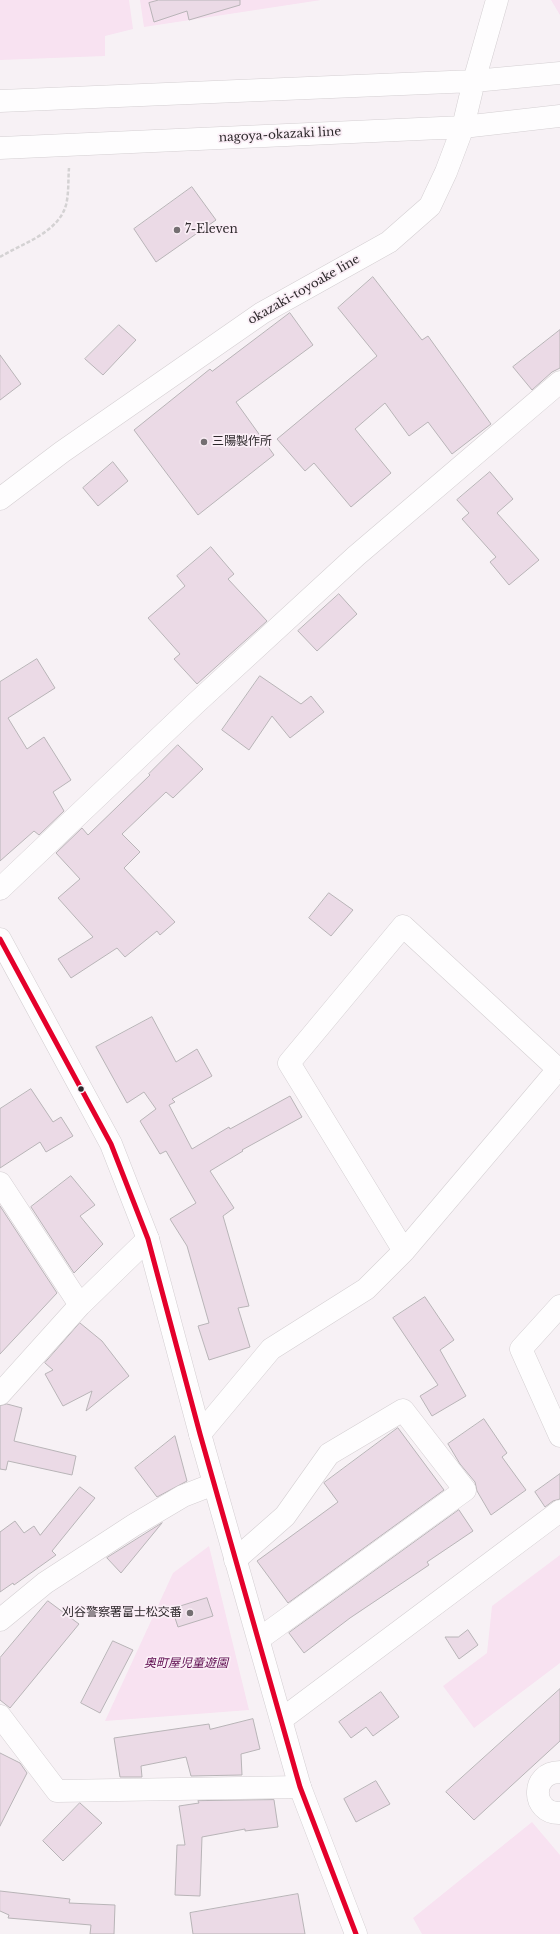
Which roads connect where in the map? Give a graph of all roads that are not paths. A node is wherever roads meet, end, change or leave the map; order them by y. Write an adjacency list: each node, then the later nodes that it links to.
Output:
1 (497, 0): 3 (street, okazaki-toyoake line)
2 (560, 73): 3 (street)
3 (474, 81): 4 (street); 6 (street, okazaki-toyoake line)
4 (0, 100)
5 (560, 116): 6 (street, nagoya-okazaki line)
6 (464, 127): 7 (street, nagoya-okazaki line); 9 (street, okazaki-toyoake line)
7 (0, 148)
8 (560, 382): 10 (street)
9 (0, 499)
10 (0, 889)
11 (0, 939): 14 (street)
12 (559, 1068): 15 (street); 15 (street)
13 (0, 1184): 16 (street)
14 (148, 1239): 16 (street); 19 (street)
15 (404, 1251): 19 (street)
16 (80, 1305): 18 (street)
17 (560, 1306): 20 (street)
18 (0, 1394)
19 (200, 1434): 21 (street)
20 (560, 1436)
21 (214, 1484): 23 (street); 24 (street)
22 (560, 1511): 27 (street)
23 (236, 1560): 25 (street); 25 (street)
24 (0, 1620)
25 (259, 1639): 27 (street)
26 (0, 1716): 29 (street)
27 (282, 1719): 29 (street)
28 (560, 1772): 30 (street)
29 (300, 1787): 31 (street)
30 (560, 1814)
31 (356, 1934)

